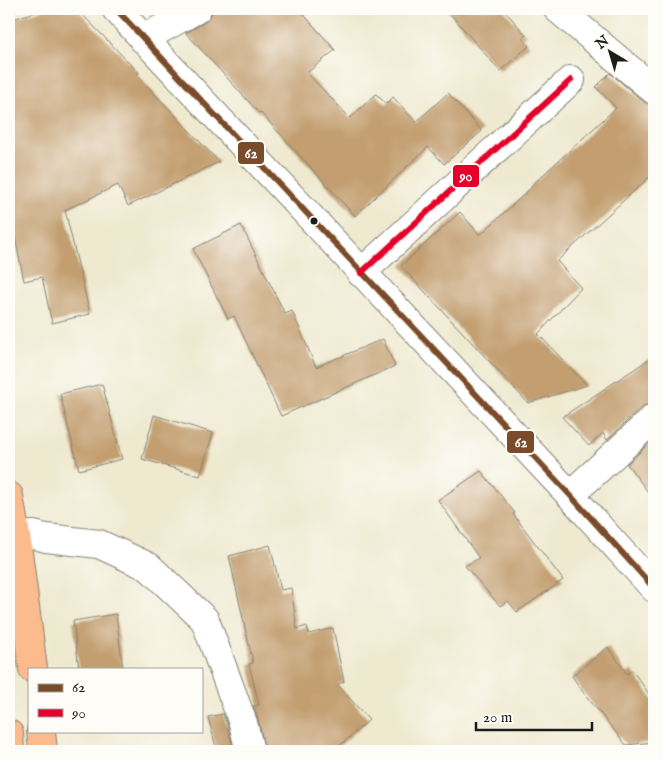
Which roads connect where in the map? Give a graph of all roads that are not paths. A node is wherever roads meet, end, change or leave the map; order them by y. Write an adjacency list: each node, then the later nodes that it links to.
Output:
1 (116, 9): 4 (street)
2 (197, 9): 4 (street)
3 (558, 9): 6 (street)
4 (144, 39): 7 (street)
5 (571, 80): 7 (street)
6 (654, 90)
7 (361, 273): 9 (street)
8 (654, 418): 9 (street)
9 (570, 495): 12 (street)
10 (9, 496): 11 (main road)
11 (12, 537): 13 (main road); 18 (street)
12 (654, 588)
13 (33, 668)
14 (41, 732): 17 (main road)
15 (9, 734): 16 (main road)
16 (10, 751)
17 (43, 751)
18 (250, 751)

